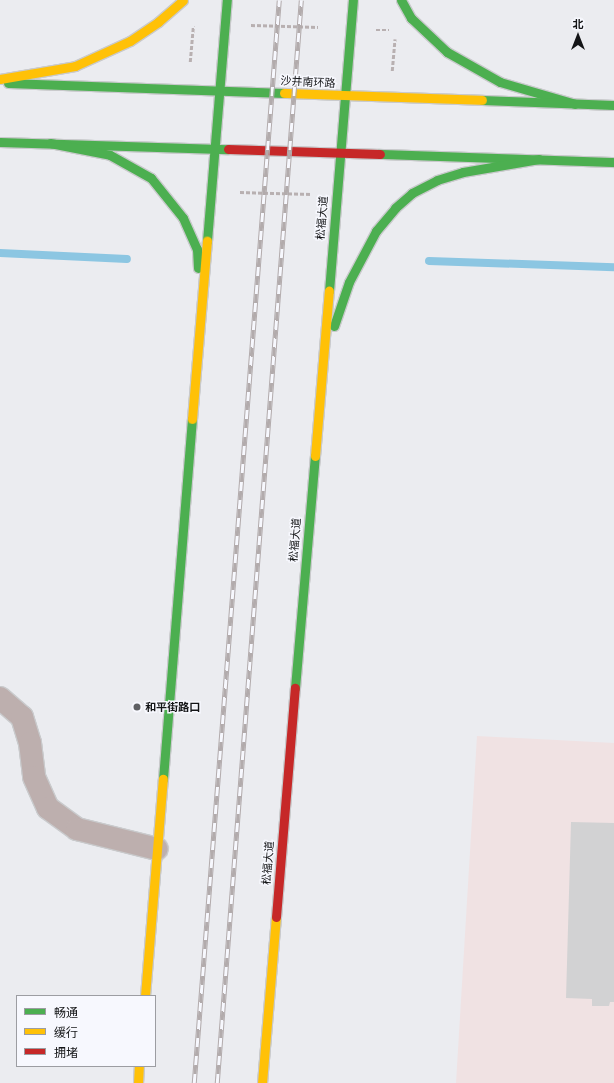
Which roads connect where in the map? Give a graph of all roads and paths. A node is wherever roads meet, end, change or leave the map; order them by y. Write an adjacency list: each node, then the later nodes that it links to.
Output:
1 (183, 0): 13 (main road)
2 (228, 0): 15 (main road)
3 (353, 0): 16 (main road, 松福大道)
4 (401, 0): 17 (main road)
5 (193, 22): 11 (path)
6 (250, 25): 7 (path)
7 (318, 27)
8 (369, 29): 9 (path)
9 (395, 30)
10 (395, 38): 12 (path)
11 (190, 62)
12 (392, 74)
13 (0, 78)
14 (0, 82): 15 (main road, 沙井南环路)
15 (220, 89): 16 (main road, 沙井南环路); 21 (main road)
16 (345, 96): 17 (main road, 沙井南环路); 22 (main road, 松福大道)
17 (575, 104): 18 (main road, 沙井南环路)
18 (614, 105)
19 (0, 142): 20 (main road)
20 (50, 143): 21 (main road); 27 (main road)
21 (216, 149): 22 (main road); 27 (main road)
22 (340, 153): 23 (main road); 28 (main road, 松福大道)
23 (539, 159): 24 (main road); 28 (main road)
24 (614, 162)
25 (240, 192): 26 (path)
26 (316, 194)
27 (202, 310): 30 (main road)
28 (322, 366): 34 (main road, 松福大道)
29 (0, 698): 30 (street)
30 (157, 849): 31 (main road)
31 (145, 995)
32 (139, 1067): 33 (main road)
33 (138, 1083)
34 (262, 1083)

